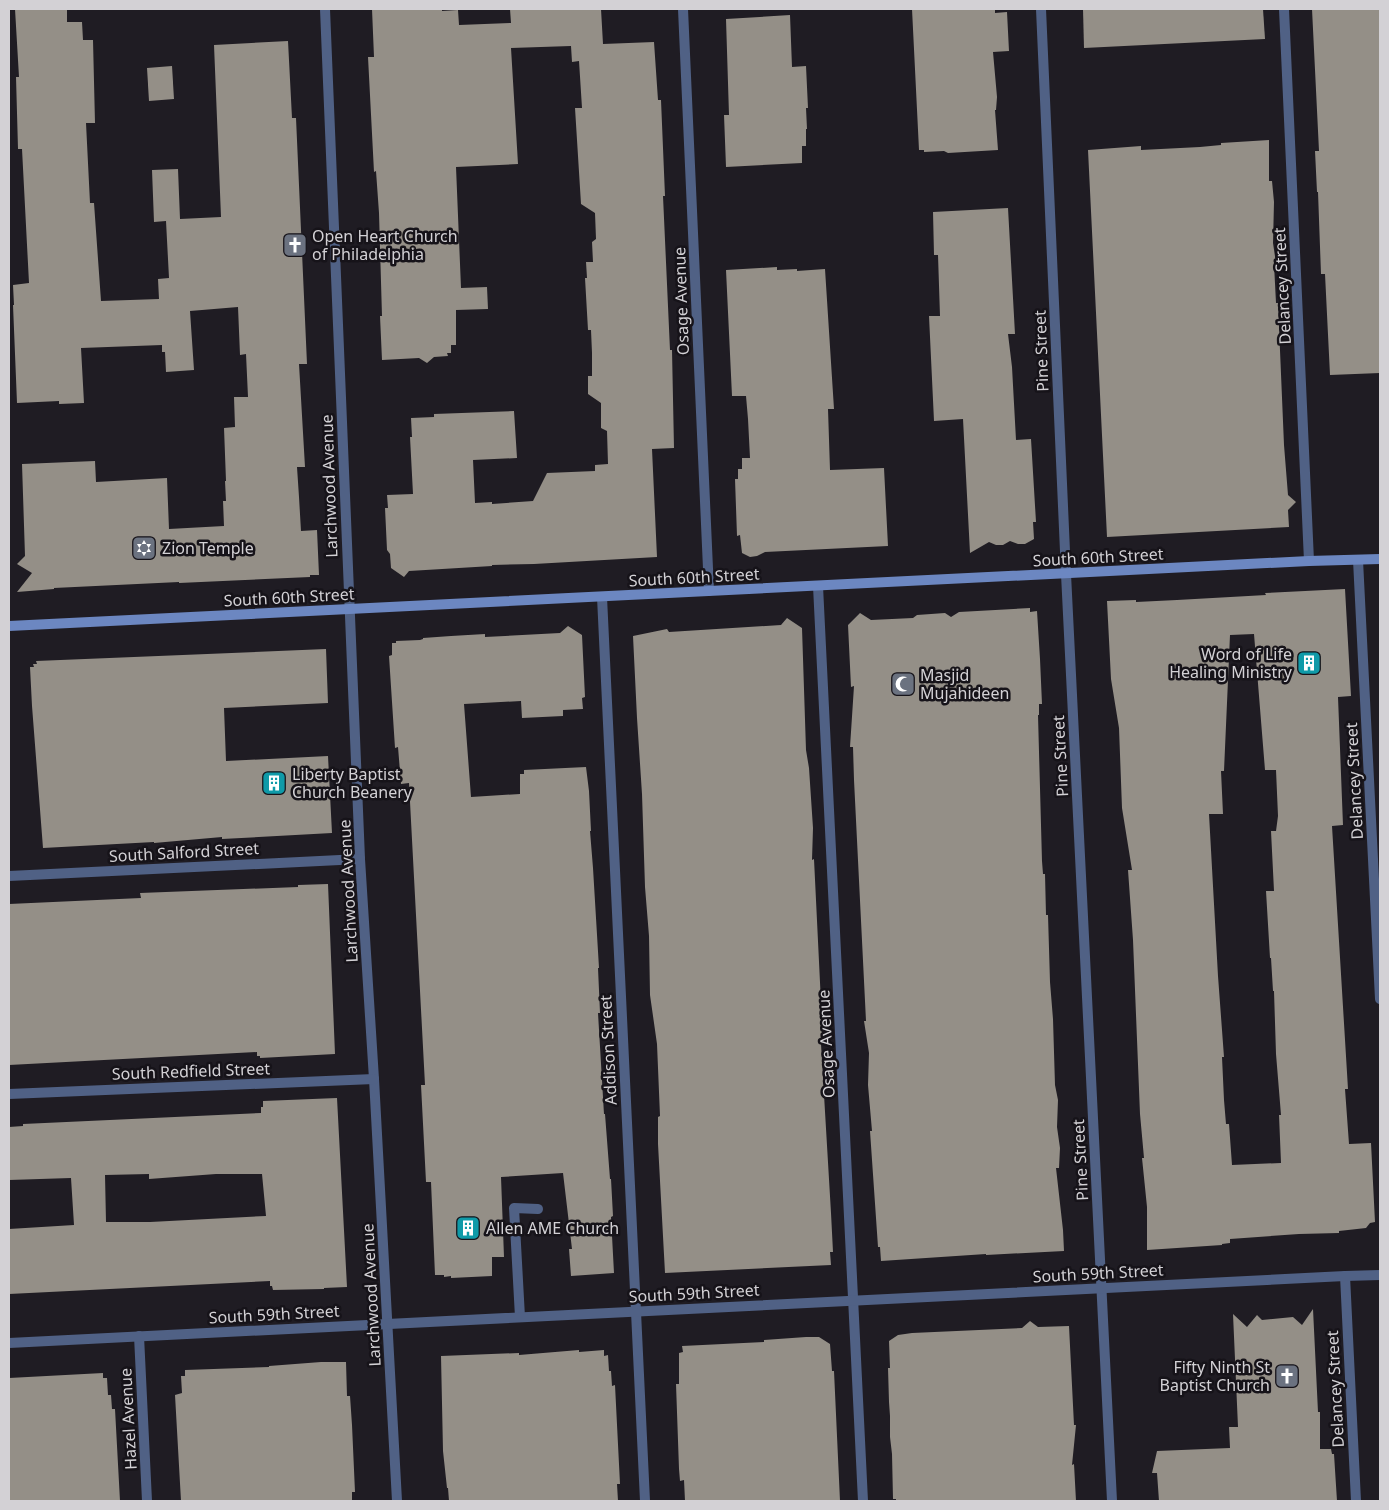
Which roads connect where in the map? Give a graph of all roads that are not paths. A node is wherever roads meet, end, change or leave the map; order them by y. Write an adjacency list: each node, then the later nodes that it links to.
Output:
1 (325, 9): 12 (street, Larchwood Avenue)
2 (683, 9): 10 (street, Osage Avenue)
3 (1042, 9): 8 (street, Pine Street)
4 (1284, 9): 7 (street, Delancey Street)
5 (1358, 560): 6 (street, South 60th Street); 7 (street, South 60th Street); 16 (street, Delancey Street)
6 (1380, 560)
7 (1309, 561): 8 (street, South 60th Street)
8 (1066, 574): 9 (street, South 60th Street); 22 (street, Pine Street)
9 (818, 586): 10 (street, South 60th Street); 23 (street, Osage Avenue)
10 (708, 591): 11 (street, South 60th Street)
11 (602, 597): 12 (street, South 60th Street); 24 (street, Addison Street)
12 (349, 609): 13 (street, South 60th Street); 14 (street, Larchwood Avenue)
13 (9, 626)
14 (360, 859): 15 (street, South Salford Street); 17 (street, Larchwood Avenue)
15 (9, 876)
16 (1380, 1000)
17 (374, 1079): 18 (street, South Redfield Street); 26 (street, Larchwood Avenue)
18 (9, 1094)
19 (538, 1209): 25 (street)
20 (1380, 1275): 21 (street, South 59th Street)
21 (1344, 1276): 22 (street, South 59th Street); 34 (street, Delancey Street)
22 (1101, 1288): 23 (street, South 59th Street); 33 (street, Pine Street)
23 (853, 1301): 24 (street, South 59th Street); 32 (street, Osage Avenue)
24 (636, 1311): 25 (street, South 59th Street); 31 (street, Addison Street)
25 (520, 1317): 26 (street, South 59th Street)
26 (387, 1324): 27 (street, South 59th Street); 30 (street, Larchwood Avenue)
27 (139, 1336): 28 (street, South 59th Street); 29 (street, Hazel Avenue)
28 (9, 1343)
29 (147, 1501)
30 (397, 1501)
31 (645, 1501)
32 (863, 1501)
33 (1112, 1501)
34 (1356, 1501)

